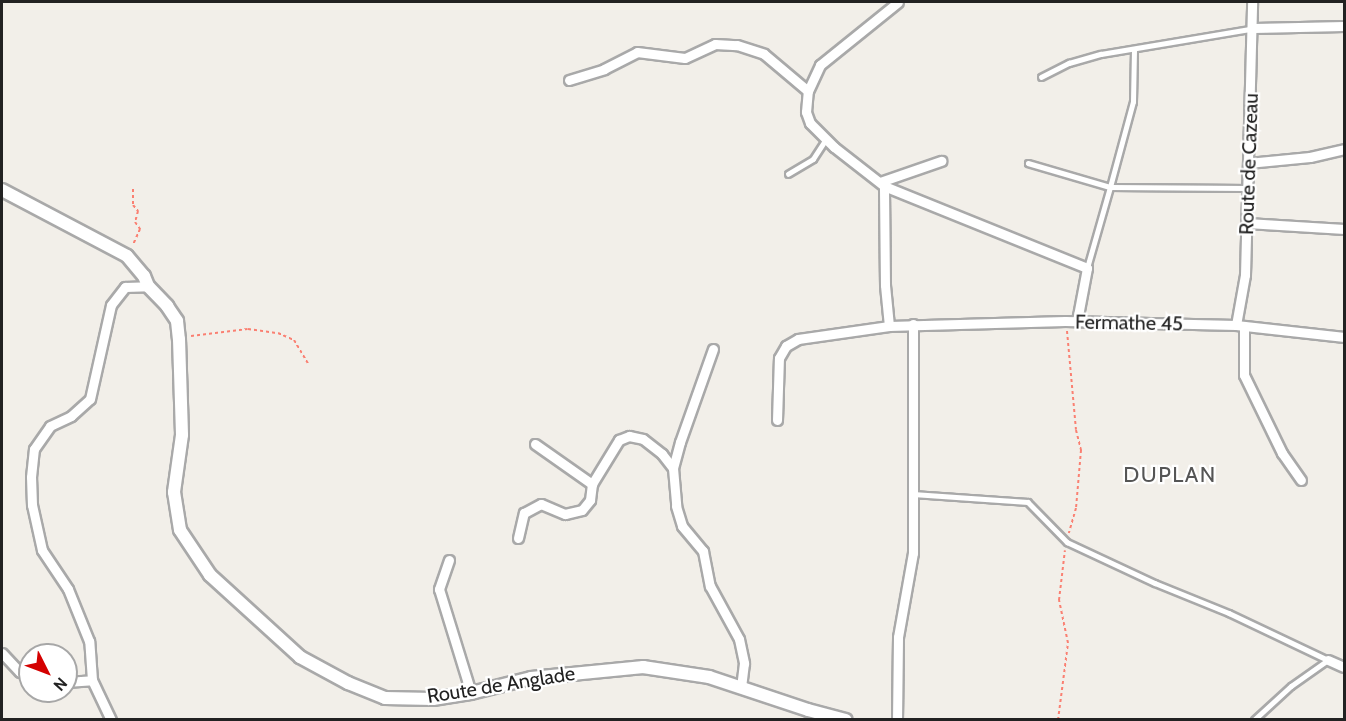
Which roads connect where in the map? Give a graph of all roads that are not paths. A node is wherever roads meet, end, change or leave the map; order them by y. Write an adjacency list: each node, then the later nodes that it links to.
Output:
1 (898, 2): 8 (street)
2 (1252, 2): 4 (street, Route de Cazeau)
3 (1344, 26): 4 (street)
4 (1254, 28): 5 (lane); 13 (street, Route de Cazeau)
5 (1134, 51): 6 (lane); 16 (lane)
6 (1041, 77)
7 (569, 80): 8 (street)
8 (808, 91): 9 (street)
9 (826, 139): 14 (lane); 15 (street)
10 (1344, 149): 13 (street)
11 (941, 161): 15 (street)
12 (1028, 163): 16 (lane)
13 (1248, 164): 17 (street, Route de Cazeau)
14 (788, 174)
15 (881, 184): 21 (street); 26 (street)
16 (1110, 187): 17 (lane); 21 (lane)
17 (1247, 188): 19 (street, Route de Cazeau)
18 (2, 190): 22 (street, Route de Anglade)
19 (1247, 223): 20 (street); 25 (street, Route de Cazeau)
20 (1344, 229)
21 (1087, 268): 23 (street)
22 (148, 286): 41 (street); 44 (street, Route de Anglade)
23 (1077, 321): 24 (street, Fermathe 45); 25 (street, Fermathe 45)
24 (913, 324): 26 (street, Fermathe 45); 34 (street)
25 (1240, 325): 27 (street, Fermathe 45); 32 (street, Route de Cazeau)
26 (889, 326): 29 (street, Fermathe 45)
27 (1344, 338)
28 (713, 349): 31 (street)
29 (777, 420)
30 (535, 444): 33 (street)
31 (673, 468): 33 (street); 43 (street)
32 (1301, 480)
33 (592, 484): 35 (street)
34 (913, 494): 38 (lane); 47 (street)
35 (518, 538)
36 (449, 560): 44 (street)
37 (2, 653): 40 (street)
38 (1328, 660): 39 (street); 48 (lane)
39 (1344, 666)
40 (18, 670)
41 (92, 680): 42 (street); 45 (street)
42 (78, 681)
43 (741, 688): 44 (street, Route de Anglade); 46 (street, Route de Anglade)
44 (471, 693)
45 (111, 720)
46 (846, 720)
47 (897, 720)
48 (1254, 720)

